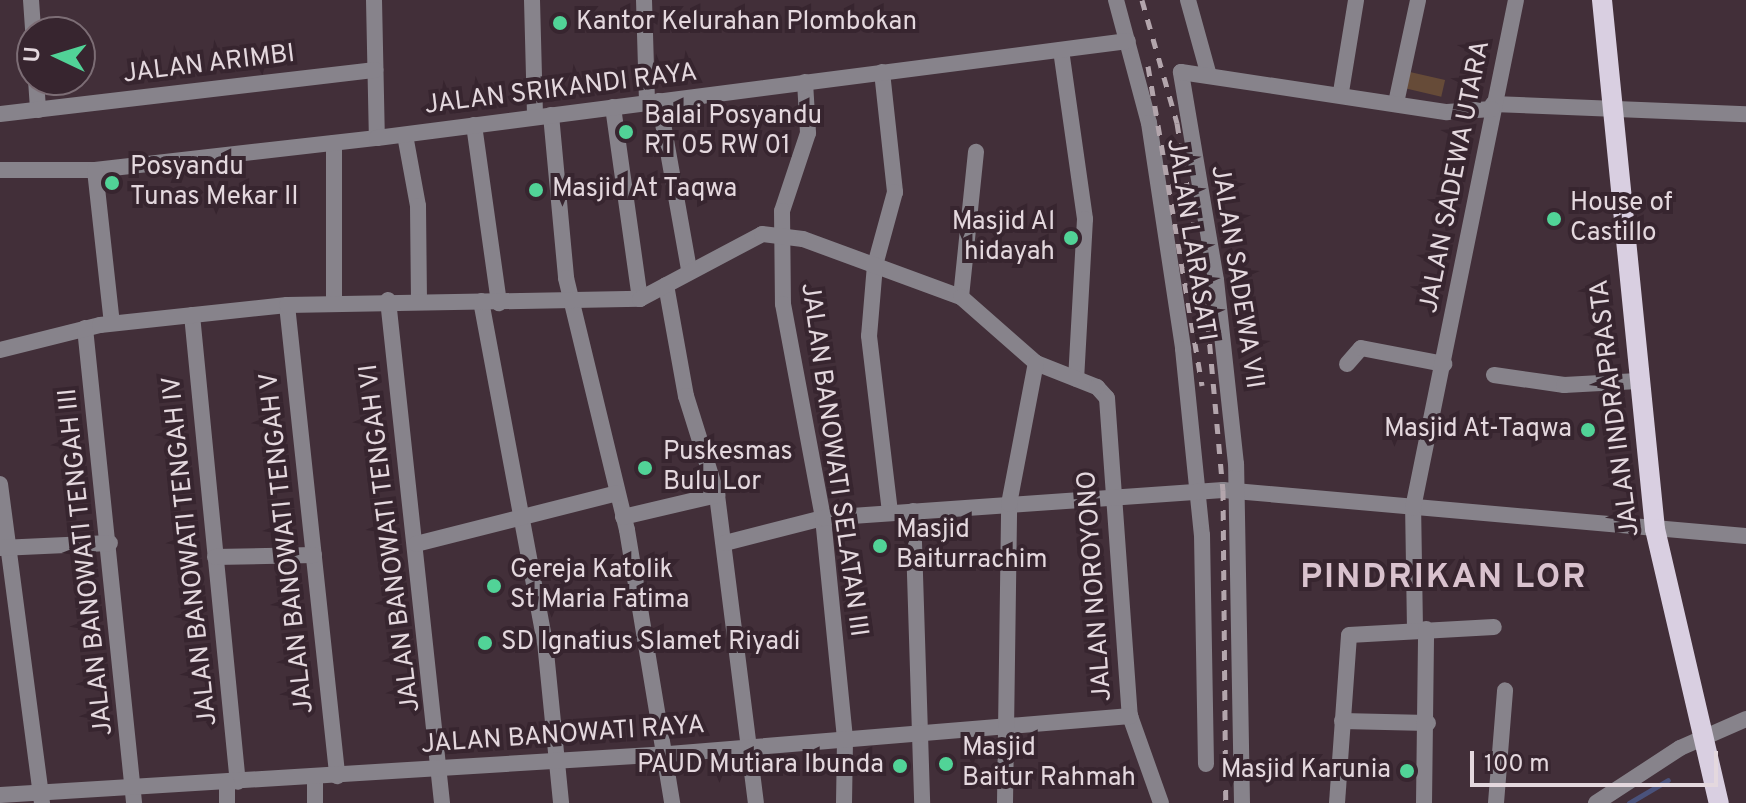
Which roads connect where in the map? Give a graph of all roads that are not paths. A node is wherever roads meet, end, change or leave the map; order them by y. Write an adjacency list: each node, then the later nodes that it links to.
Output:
1 (374, 0): 12 (street)
2 (532, 0): 26 (street)
3 (644, 0): 18 (street)
4 (1116, 0): 10 (street, JALAN LARASATI)
5 (1188, 0): 14 (street)
6 (1356, 0): 16 (street)
7 (1418, 0): 19 (street)
8 (1516, 0): 21 (street, JALAN SADEWA UTARA)
9 (1602, 0): 23 (main road, JALAN INDRAPRASTA)
10 (1128, 41): 11 (street, JALAN SRIKANDI RAYA); 58 (street, JALAN LARASATI)
11 (1061, 50): 13 (street, JALAN SRIKANDI RAYA); 54 (street)
12 (375, 70): 22 (street, JALAN ARIMBI); 29 (street)
13 (882, 72): 15 (street, JALAN SRIKANDI RAYA); 35 (street)
14 (1208, 72): 16 (street); 57 (street, JALAN SADEWA VII)
15 (805, 82): 18 (street, JALAN SRIKANDI RAYA); 34 (street, JALAN BANOWATI SELATAN III)
16 (1341, 92): 19 (street)
17 (37, 96): 22 (street)
18 (653, 102): 20 (street, JALAN SRIKANDI RAYA); 36 (street)
19 (1396, 103): 21 (street)
20 (613, 107): 26 (street, JALAN SRIKANDI RAYA); 39 (street)
21 (1492, 107): 23 (street); 52 (street, JALAN SADEWA UTARA)
22 (38, 110): 24 (street, JALAN ARIMBI)
23 (1609, 111): 25 (street); 55 (main road, JALAN INDRAPRASTA)
24 (0, 114)
25 (1746, 114)
26 (543, 116): 27 (street, JALAN SRIKANDI RAYA); 41 (street)
27 (474, 125): 28 (street, JALAN SRIKANDI RAYA); 43 (street)
28 (405, 135): 29 (street, JALAN SRIKANDI RAYA); 42 (street)
29 (377, 138): 30 (street, JALAN SRIKANDI RAYA)
30 (334, 143): 33 (street, JALAN SRIKANDI RAYA); 44 (street)
31 (976, 152): 38 (street)
32 (0, 170): 33 (street, JALAN SRIKANDI RAYA)
33 (95, 170): 47 (street)
34 (783, 234): 35 (street); 36 (street); 68 (street, JALAN BANOWATI SELATAN III)
35 (875, 265): 38 (street); 65 (street)
36 (689, 270): 37 (street)
37 (666, 285): 39 (street); 60 (street)
38 (961, 297): 50 (street)
39 (640, 299): 41 (street)
40 (388, 300): 42 (street); 44 (street); 73 (street, JALAN BANOWATI TENGAH VI)
41 (571, 300): 43 (street); 59 (street)
42 (419, 302): 43 (street)
43 (490, 302): 66 (street)
44 (334, 304): 45 (street)
45 (287, 305): 46 (street); 75 (street, JALAN BANOWATI TENGAH V)
46 (192, 315): 47 (street); 76 (street, JALAN BANOWATI TENGAH IV)
47 (112, 323): 48 (street)
48 (85, 328): 49 (street); 71 (street, JALAN BANOWATI TENGAH III)
49 (0, 350)
50 (1036, 363): 54 (street); 62 (street)
51 (1347, 364): 52 (street)
52 (1444, 364): 63 (street, JALAN SADEWA UTARA)
53 (1494, 375): 55 (street)
54 (1076, 379): 61 (street, JALAN NOROYONO)
55 (1638, 381): 69 (main road, JALAN INDRAPRASTA)
56 (0, 484): 74 (street)
57 (1231, 490): 58 (street); 63 (street); 109 (street, JALAN SADEWA VII)
58 (1197, 492): 61 (street); 91 (street, JALAN LARASATI)
59 (617, 493): 66 (street); 67 (street)
60 (717, 495): 67 (street); 72 (street)
61 (1112, 499): 62 (street); 80 (street, JALAN NOROYONO)
62 (1009, 504): 64 (street); 84 (street)
63 (1413, 508): 69 (street); 78 (street, JALAN SADEWA UTARA)
64 (913, 511): 65 (street); 85 (street)
65 (890, 513): 68 (street)
66 (522, 515): 73 (street); 90 (street)
67 (623, 517): 89 (street)
68 (823, 518): 72 (street); 87 (street, JALAN BANOWATI SELATAN III)
69 (1655, 529): 70 (street); 86 (main road, JALAN INDRAPRASTA)
70 (1746, 536)
71 (110, 543): 74 (street); 98 (street, JALAN BANOWATI TENGAH III)
72 (725, 543): 88 (street)
73 (416, 544): 92 (street, JALAN BANOWATI TENGAH VI)
74 (4, 548): 97 (street)
75 (314, 555): 76 (street); 93 (street, JALAN BANOWATI TENGAH V)
76 (215, 557): 95 (street, JALAN BANOWATI TENGAH IV)
77 (1494, 627): 78 (street)
78 (1421, 629): 82 (street); 83 (street, JALAN SADEWA UTARA)
79 (1505, 690): 112 (street)
80 (1130, 716): 84 (street, JALAN BANOWATI RAYA); 108 (street, JALAN NOROYONO)
81 (1746, 719): 86 (street)
82 (1342, 721): 83 (street); 110 (street)
83 (1428, 723): 111 (street, JALAN SADEWA UTARA)
84 (1004, 724): 85 (street, JALAN BANOWATI RAYA); 107 (street)
85 (923, 731): 87 (street, JALAN BANOWATI RAYA); 106 (street)
86 (1701, 738): 113 (street); 114 (main road, JALAN INDRAPRASTA)
87 (845, 740): 88 (street, JALAN BANOWATI RAYA); 105 (street, JALAN BANOWATI SELATAN III)
88 (752, 743): 89 (street, JALAN BANOWATI RAYA); 104 (street)
89 (669, 754): 90 (street, JALAN BANOWATI RAYA); 103 (street)
90 (560, 760): 92 (street, JALAN BANOWATI RAYA); 102 (street)
91 (1206, 764)
92 (441, 770): 93 (street, JALAN BANOWATI RAYA); 101 (street, JALAN BANOWATI TENGAH VI)
93 (337, 776): 94 (street, JALAN BANOWATI RAYA)
94 (315, 779): 95 (street, JALAN BANOWATI RAYA); 100 (street)
95 (233, 782): 98 (street, JALAN BANOWATI RAYA); 99 (street, JALAN BANOWATI TENGAH IV)
96 (0, 795): 97 (street, JALAN BANOWATI RAYA)
97 (42, 797): 98 (street, JALAN BANOWATI RAYA)
98 (134, 797)
99 (227, 803)
100 (315, 803)
101 (442, 803)
102 (561, 803)
103 (672, 803)
104 (756, 803)
105 (844, 803)
106 (922, 803)
107 (1005, 803)
108 (1161, 803)
109 (1242, 803)
110 (1337, 803)
111 (1424, 803)
112 (1496, 803)
113 (1596, 803)
114 (1719, 803)

